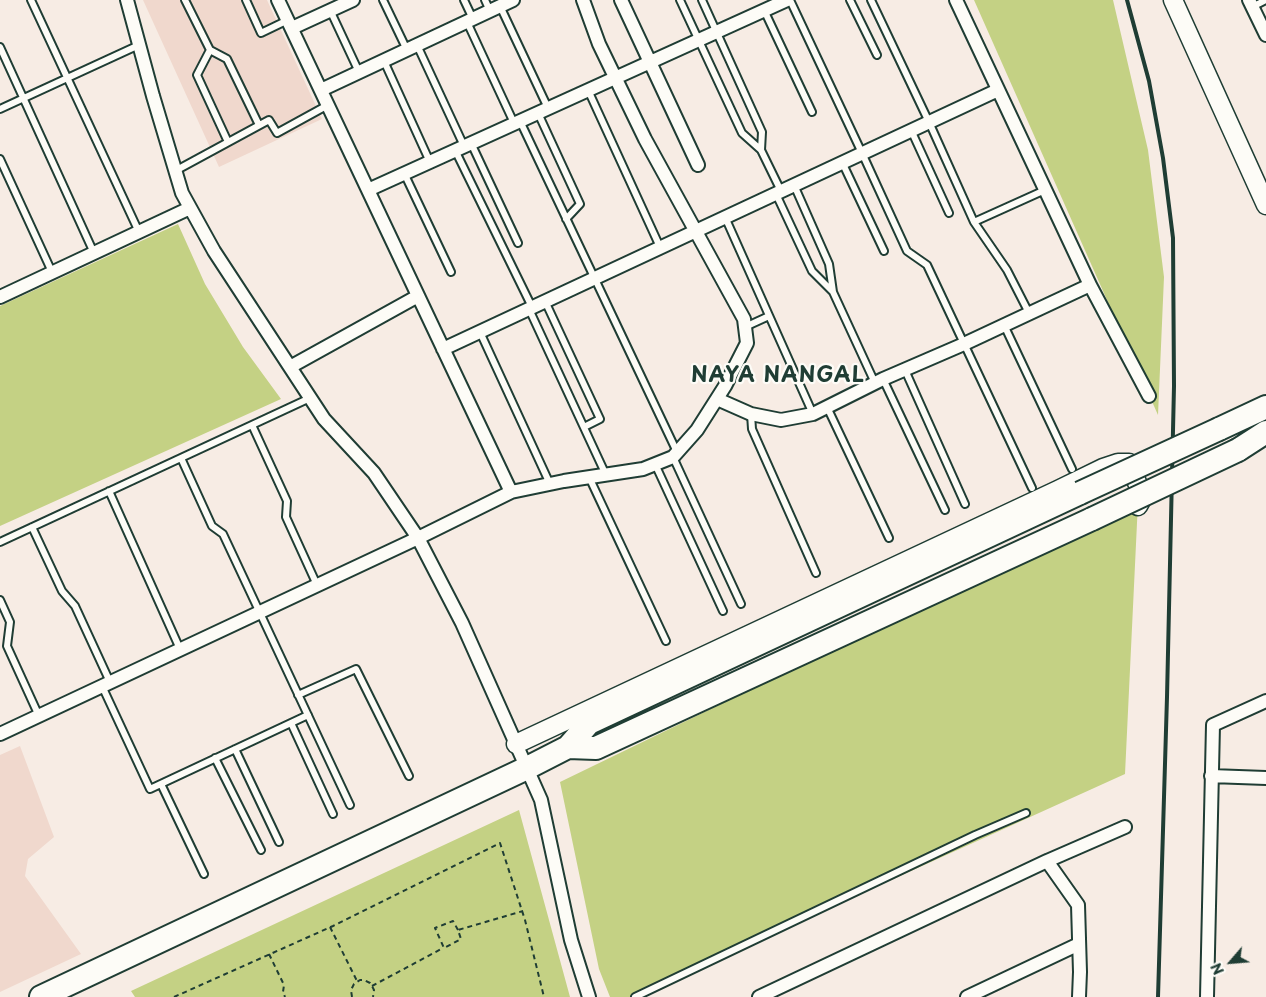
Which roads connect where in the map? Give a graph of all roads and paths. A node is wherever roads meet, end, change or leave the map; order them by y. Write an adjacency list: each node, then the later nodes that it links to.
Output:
1 (31, 0): 37 (lane)
2 (127, 0): 29 (street)
3 (185, 0): 32 (lane)
4 (246, 0): 25 (lane)
5 (278, 0): 25 (street)
6 (352, 0): 23 (street)
7 (383, 0): 31 (lane)
8 (464, 0): 24 (lane)
9 (513, 0): 21 (street)
10 (582, 0): 38 (street)
11 (621, 0): 35 (street)
12 (680, 0): 28 (lane)
13 (702, 0): 26 (lane)
14 (788, 0): 22 (street); 54 (lane)
15 (850, 0): 33 (lane)
16 (870, 0): 48 (lane)
17 (956, 0): 41 (street)
18 (1173, 0): 65 (street)
19 (1266, 0): 20 (lane)
20 (1251, 3): 27 (street)
21 (492, 6): 24 (street); 45 (lane)
22 (767, 6): 26 (street); 46 (lane)
23 (330, 10): 25 (street); 36 (lane)
24 (470, 20): 31 (street); 47 (lane)
25 (290, 24): 39 (street)
26 (717, 32): 28 (street); 53 (lane)
27 (1266, 35)
28 (698, 40): 35 (street); 53 (lane)
29 (140, 45): 37 (lane); 59 (street)
30 (0, 47): 42 (lane)
31 (412, 48): 34 (street); 52 (lane)
32 (210, 50): 49 (lane); 51 (lane)
33 (877, 55)
34 (384, 61): 36 (street); 56 (lane)
35 (650, 62): 38 (street); 58 (street)
36 (359, 72): 39 (street)
37 (67, 78): 42 (lane); 72 (lane)
38 (615, 78): 40 (street); 71 (street)
39 (321, 90): 43 (street)
40 (588, 90): 45 (street); 74 (lane)
41 (998, 90): 48 (street); 63 (street)
42 (23, 99): 44 (lane); 76 (lane)
43 (328, 105): 49 (lane); 62 (street)
44 (0, 110)
45 (543, 110): 47 (street); 69 (lane)
46 (812, 112)
47 (517, 122): 52 (street); 69 (lane)
48 (929, 122): 50 (street); 70 (lane)
49 (259, 125): 51 (lane)
50 (911, 130): 54 (street); 67 (lane)
51 (228, 142): 59 (lane)
52 (463, 147): 56 (street); 73 (lane); 85 (lane)
53 (760, 150): 64 (lane)
54 (862, 153): 57 (street); 91 (lane)
55 (0, 159): 77 (lane)
56 (430, 162): 60 (street)
57 (842, 162): 61 (street); 75 (lane)
58 (698, 165)
59 (175, 171): 66 (street)
60 (404, 173): 62 (street); 78 (lane)
61 (794, 185): 64 (street); 81 (lane)
62 (368, 190): 82 (street)
63 (1045, 190): 70 (lane); 80 (street)
64 (778, 192): 68 (street); 81 (lane)
65 (1266, 205)
66 (190, 208): 72 (street); 93 (street)
67 (949, 213)
68 (726, 217): 71 (street); 87 (lane)
69 (566, 219): 79 (lane)
70 (974, 222): 86 (lane)
71 (696, 231): 74 (street); 89 (street)
72 (139, 232): 76 (street)
73 (518, 242)
74 (660, 247): 79 (street)
75 (884, 251)
76 (94, 253): 77 (street)
77 (52, 272): 83 (street)
78 (451, 272)
79 (594, 278): 84 (street); 106 (lane)
80 (1090, 285): 86 (street); 96 (street)
81 (833, 292): 95 (lane)
82 (418, 296): 92 (street); 93 (street)
83 (0, 297)
84 (545, 301): 85 (street); 104 (lane)
85 (530, 308): 90 (street); 104 (lane)
86 (1029, 313): 88 (street)
87 (770, 316): 89 (lane); 102 (lane)
88 (1004, 325): 91 (street); 109 (lane)
89 (745, 327): 98 (street)
90 (480, 332): 92 (street); 112 (lane)
91 (964, 344): 94 (street); 113 (lane)
92 (443, 348): 115 (street)
93 (290, 367): 97 (street)
94 (905, 370): 95 (street); 116 (lane)
95 (879, 381): 99 (street); 117 (lane)
96 (1150, 396)
97 (310, 398): 103 (lane); 119 (street)
98 (717, 399): 101 (street); 106 (street)
99 (827, 407): 102 (street); 120 (lane)
100 (1266, 408): 136 (highway, bridge)
101 (751, 414): 102 (street); 122 (lane)
102 (813, 414)
103 (252, 425): 107 (lane); 123 (lane)
104 (584, 427): 110 (lane)
105 (1266, 432): 140 (highway, bridge)
106 (675, 454): 108 (street); 125 (lane)
107 (181, 458): 114 (lane); 127 (lane)
108 (655, 464): 110 (street); 126 (lane)
109 (1072, 469)
110 (606, 475): 111 (street)
111 (590, 477): 112 (street); 128 (lane)
112 (550, 484): 115 (street)
113 (1032, 488)
114 (109, 492): 118 (lane); 129 (lane)
115 (510, 492): 119 (street)
116 (965, 504)
117 (944, 510)
118 (32, 527): 121 (lane); 130 (lane)
119 (418, 538): 123 (street); 139 (street)
120 (889, 538)
121 (0, 542)
122 (816, 573)
123 (317, 586): 127 (street)
124 (0, 600): 135 (lane)
125 (742, 604)
126 (723, 611)
127 (260, 612): 129 (street); 131 (lane)
128 (666, 642)
129 (180, 650): 130 (street)
130 (106, 684): 135 (street); 148 (lane)
131 (298, 695): 134 (lane); 145 (lane)
132 (1266, 701): 146 (street)
133 (606, 702): 136 (street); 139 (street); 140 (street)
134 (308, 715): 137 (lane); 149 (lane)
135 (39, 716): 138 (street)
136 (594, 721): 141 (highway)
137 (291, 723): 142 (lane); 151 (lane)
138 (0, 734)
139 (516, 744): 144 (street)
140 (604, 745): 141 (highway)
141 (568, 747): 144 (highway)
142 (235, 749): 143 (lane); 153 (lane)
143 (215, 758): 148 (lane); 154 (lane)
144 (527, 768): 166 (highway); 172 (street)
145 (409, 776)
146 (1212, 776): 147 (street); 176 (street)
147 (1266, 778)
148 (161, 784): 156 (lane)
149 (350, 805)
150 (1026, 813): 173 (lane)
151 (333, 814)
152 (1125, 828): 155 (street)
153 (279, 842)
154 (261, 850)
155 (1047, 861): 160 (street); 174 (street)
156 (204, 874)
157 (523, 911): 158 (path); 159 (path); 171 (path)
158 (330, 927): 162 (path); 163 (path)
159 (458, 930): 161 (path); 161 (path)
160 (1080, 944): 165 (street); 175 (street)
161 (444, 948): 164 (path)
162 (269, 954): 167 (path); 168 (path)
163 (357, 982): 164 (path); 169 (path)
164 (372, 986): 170 (path)
165 (970, 996)
166 (41, 997)
167 (174, 997)
168 (285, 997)
169 (352, 997)
170 (373, 997)
171 (544, 997)
172 (589, 997)
173 (635, 997)
174 (759, 997)
175 (1079, 997)
176 (1207, 997)

